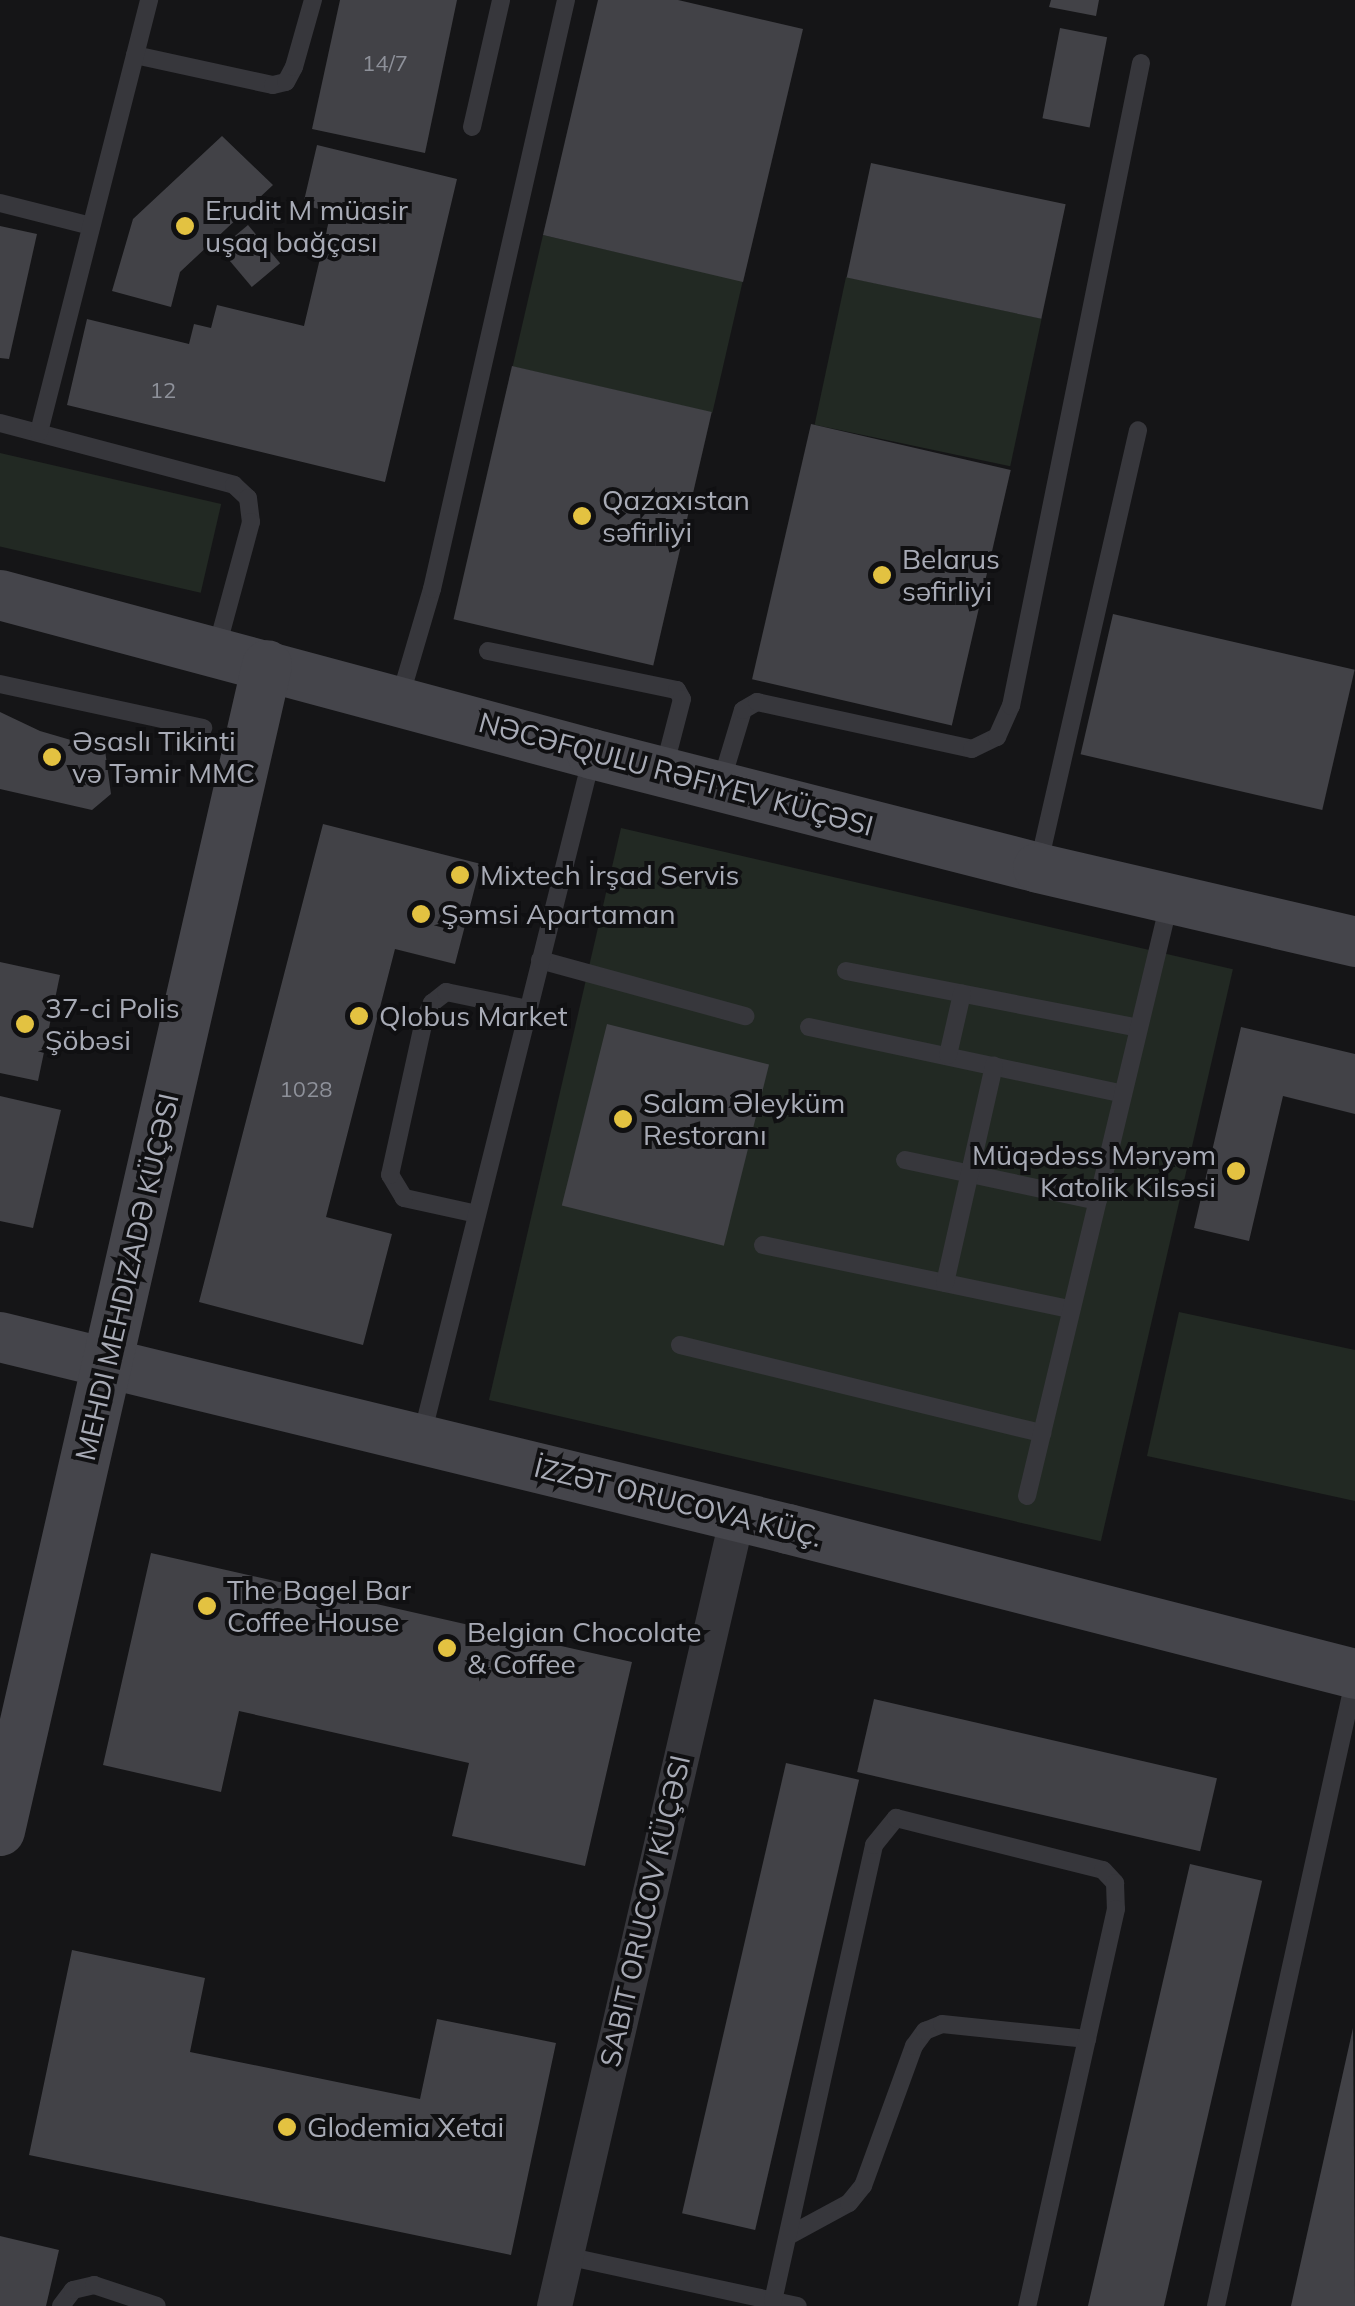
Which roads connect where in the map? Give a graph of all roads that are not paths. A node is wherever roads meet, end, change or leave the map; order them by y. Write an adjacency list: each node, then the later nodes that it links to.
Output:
1 (149, 0): 5 (lane)
2 (312, 0): 5 (lane)
3 (501, 0): 7 (lane)
4 (566, 0): 18 (lane)
5 (135, 55): 9 (lane)
6 (1141, 63): 22 (lane)
7 (472, 127)
8 (0, 203): 9 (lane)
9 (91, 226): 12 (lane)
10 (0, 423): 12 (lane)
11 (1138, 430): 23 (lane)
12 (39, 432): 15 (lane)
13 (0, 595): 15 (main road, NƏCƏFQULU RƏFIYEV KÜÇƏSI)
14 (488, 650): 21 (lane)
15 (216, 651): 16 (main road, NƏCƏFQULU RƏFIYEV KÜÇƏSI)
16 (267, 665): 18 (main road, NƏCƏFQULU RƏFIYEV KÜÇƏSI); 45 (main road, MEHDI MEHDIZADƏ KÜÇƏSI)
17 (0, 684): 19 (lane)
18 (399, 701): 20 (main road, NƏCƏFQULU RƏFIYEV KÜÇƏSI)
19 (203, 728)
20 (592, 754): 21 (main road, NƏCƏFQULU RƏFIYEV KÜÇƏSI); 26 (lane)
21 (663, 772): 22 (main road, NƏCƏFQULU RƏFIYEV KÜÇƏSI)
22 (720, 786): 23 (main road, NƏCƏFQULU RƏFIYEV KÜÇƏSI)
23 (1038, 868): 24 (main road, NƏCƏFQULU RƏFIYEV KÜÇƏSI)
24 (1170, 900): 25 (main road, NƏCƏFQULU RƏFIYEV KÜÇƏSI); 32 (lane)
25 (1355, 942)
26 (540, 960): 29 (lane); 30 (lane)
27 (846, 971): 28 (lane)
28 (962, 994): 32 (lane); 33 (lane)
29 (528, 1009): 39 (lane); 39 (lane)
30 (745, 1016)
31 (808, 1027): 33 (lane)
32 (1139, 1028): 35 (lane)
33 (948, 1056): 34 (lane)
34 (994, 1065): 35 (lane); 37 (lane)
35 (1123, 1094): 38 (lane)
36 (905, 1160): 37 (lane)
37 (969, 1172): 38 (lane); 41 (lane)
38 (1098, 1201): 42 (lane)
39 (476, 1214): 47 (lane)
40 (762, 1246): 41 (lane)
41 (945, 1283): 42 (lane)
42 (1070, 1310): 46 (lane)
43 (0, 1338): 45 (main road, İZZƏT ORUCOVA KÜÇ.)
44 (680, 1345): 46 (lane)
45 (108, 1364): 47 (main road, İZZƏT ORUCOVA KÜÇ.); 51 (main road, MEHDI MEHDIZADƏ KÜÇƏSI)
46 (1042, 1433): 48 (lane)
47 (421, 1439): 49 (main road, İZZƏT ORUCOVA KÜÇ.)
48 (1027, 1496)
49 (736, 1516): 50 (main road, İZZƏT ORUCOVA KÜÇ.); 54 (street, SABIT ORUCOV KÜÇƏSI)
50 (1355, 1675): 61 (lane)
51 (0, 1831)
52 (1087, 2039): 53 (lane); 53 (lane); 60 (lane)
53 (788, 2236): 55 (lane)
54 (566, 2256): 55 (lane); 58 (street, SABIT ORUCOV KÜÇƏSI)
55 (773, 2301): 59 (lane)
56 (61, 2306): 57 (lane)
57 (157, 2306)
58 (554, 2306)
59 (798, 2306)
60 (1027, 2306)
61 (1216, 2306)

